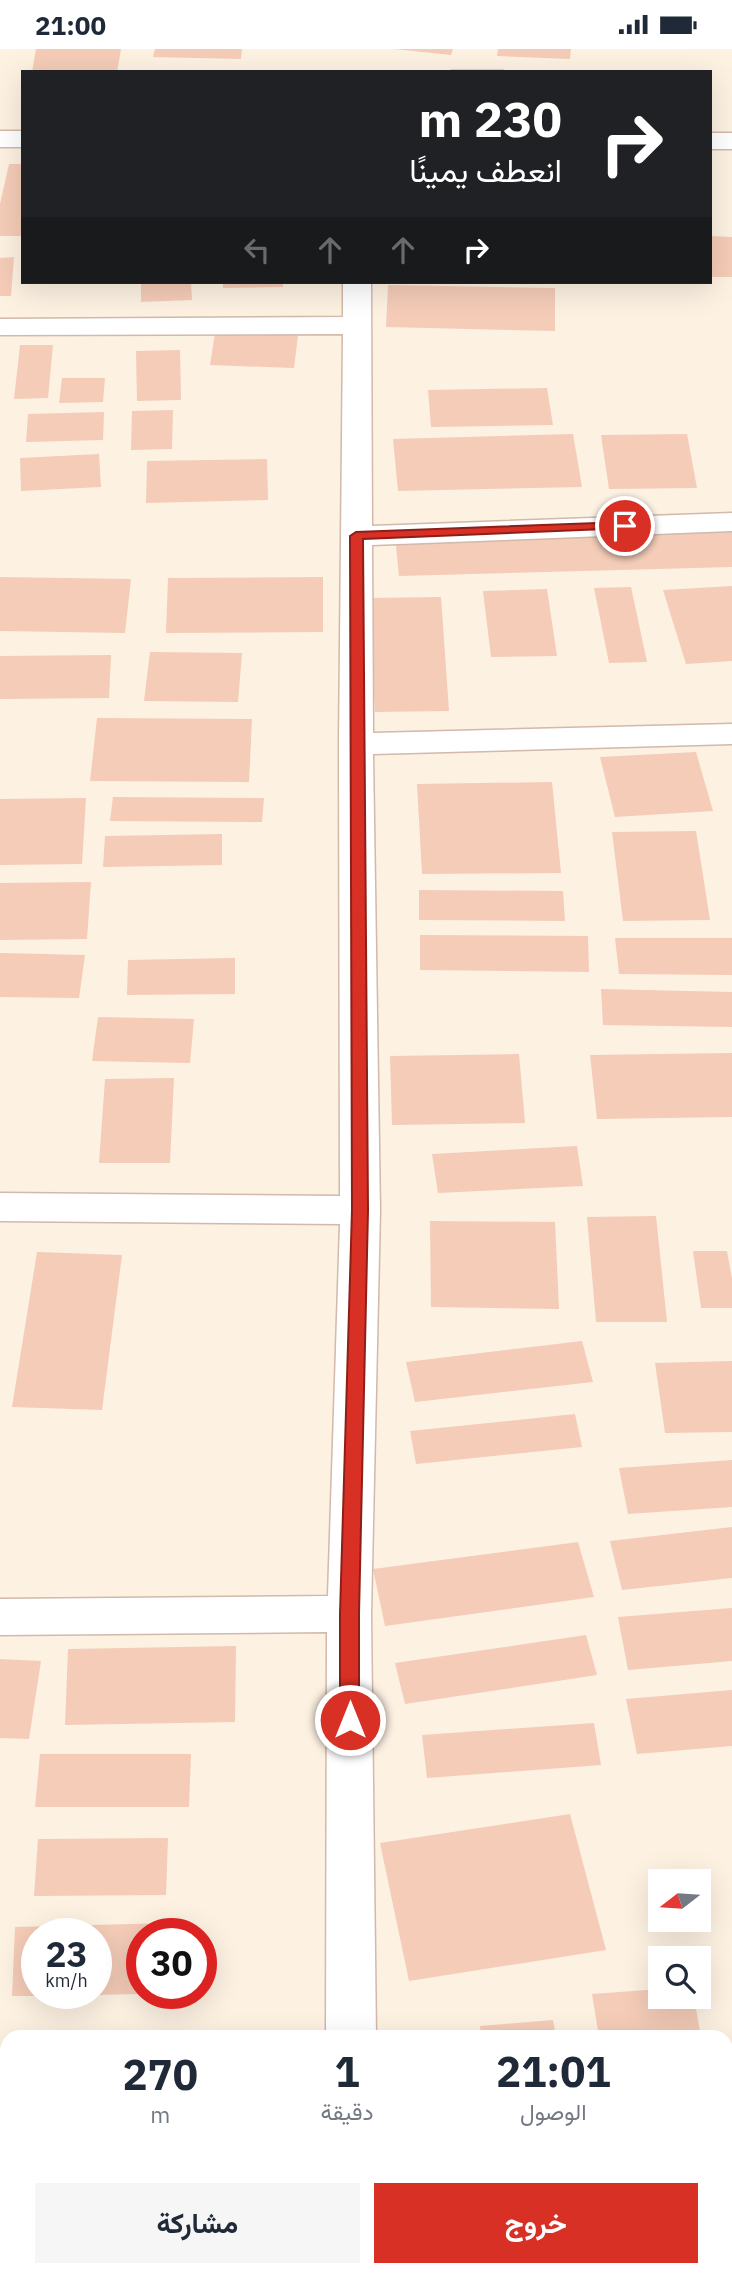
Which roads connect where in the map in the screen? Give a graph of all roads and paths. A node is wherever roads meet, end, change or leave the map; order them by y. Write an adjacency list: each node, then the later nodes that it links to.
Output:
1 (0, 139): 2 (street)
2 (21, 139)
3 (712, 141): 4 (street)
4 (732, 141)
5 (357, 284): 6 (street)
6 (357, 325): 7 (street); 9 (street)
7 (0, 327)
8 (732, 522): 9 (street)
9 (356, 536): 11 (street)
10 (732, 734): 11 (street)
11 (356, 744): 13 (street)
12 (0, 1207): 13 (street)
13 (360, 1210): 14 (street)
14 (349, 1614): 15 (street); 16 (street)
15 (0, 1617)
16 (351, 2030)

